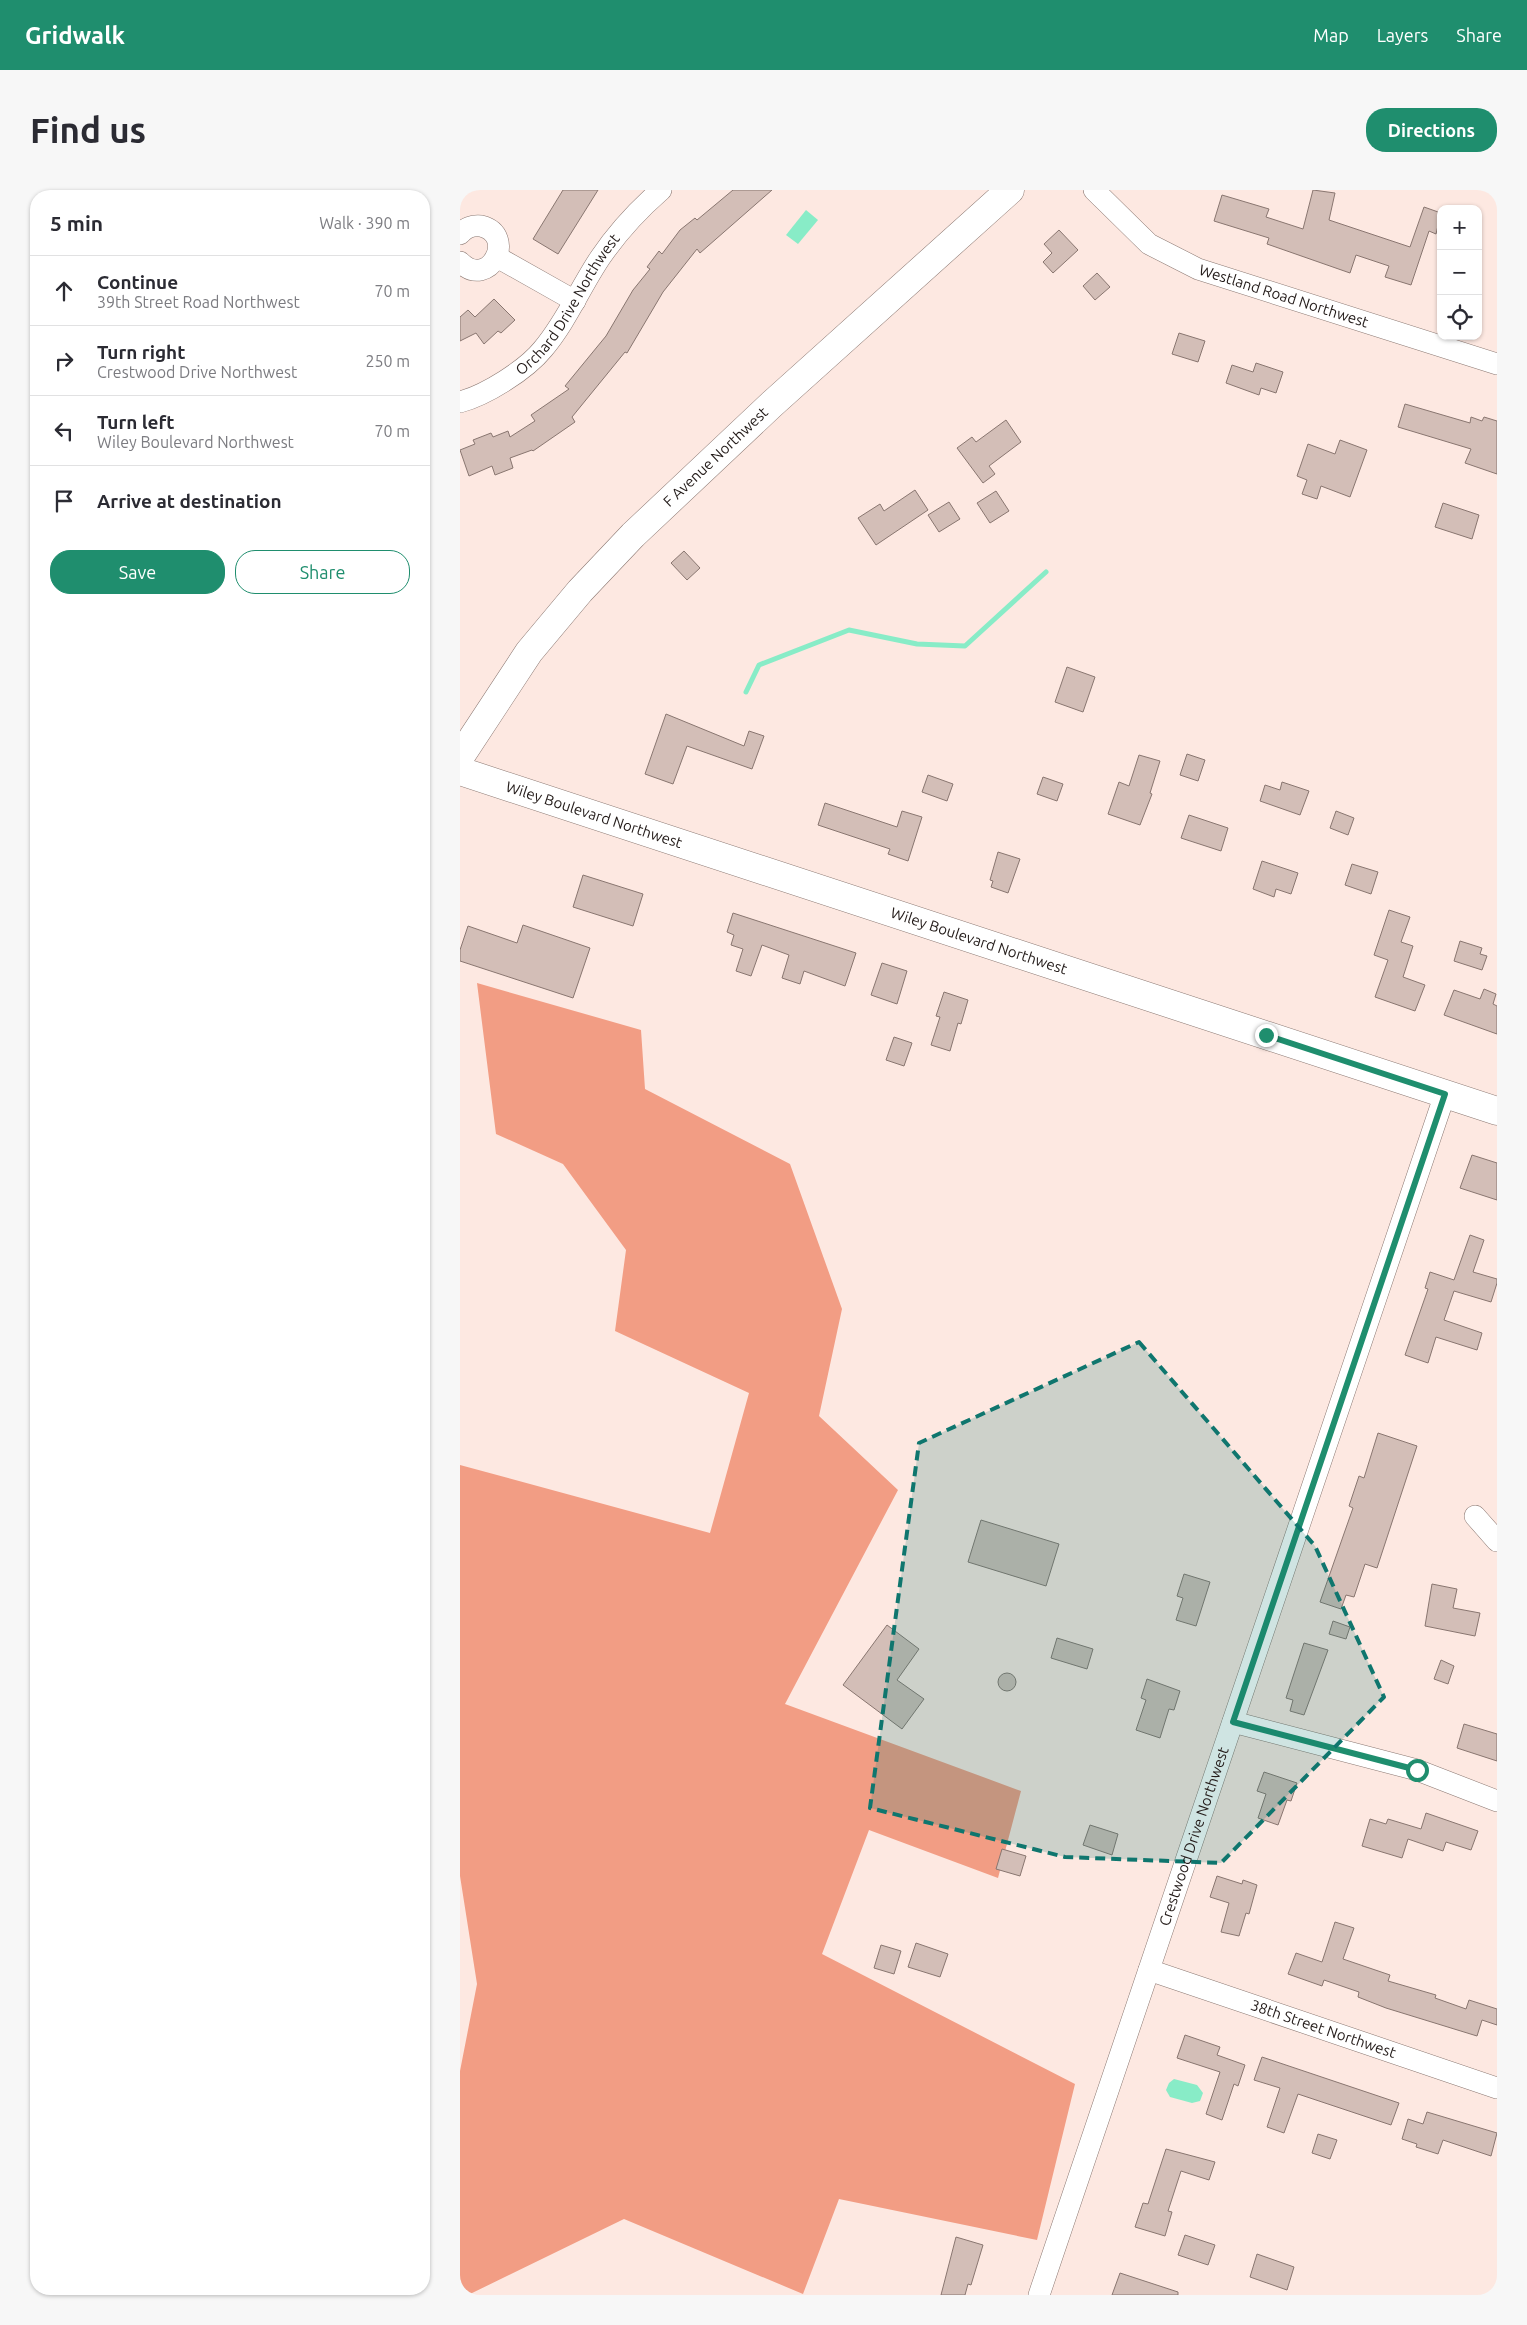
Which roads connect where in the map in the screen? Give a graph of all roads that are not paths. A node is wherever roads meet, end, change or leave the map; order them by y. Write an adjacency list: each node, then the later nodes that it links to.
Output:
1 (661, 190): 7 (street, Orchard Drive Northwest)
2 (1010, 190): 10 (street, F Avenue Northwest)
3 (1094, 190): 8 (street, Westland Road Northwest)
4 (460, 234): 5 (street)
5 (497, 257): 6 (street); 7 (street)
6 (460, 262)
7 (575, 301): 9 (street, Orchard Drive Northwest)
8 (1497, 364)
9 (460, 402)
10 (460, 758)
11 (460, 771): 12 (street, Wiley Boulevard Northwest)
12 (1445, 1094): 13 (street, Wiley Boulevard Northwest); 16 (street, Crestwood Drive Northwest)
13 (1497, 1111)
14 (1475, 1516): 15 (street)
15 (1497, 1541)
16 (1233, 1722): 17 (street); 18 (street, Crestwood Drive Northwest)
17 (1497, 1801)
18 (1149, 1970): 19 (street, 38th Street Northwest); 20 (street, Crestwood Drive Northwest)
19 (1497, 2088)
20 (1039, 2295)

